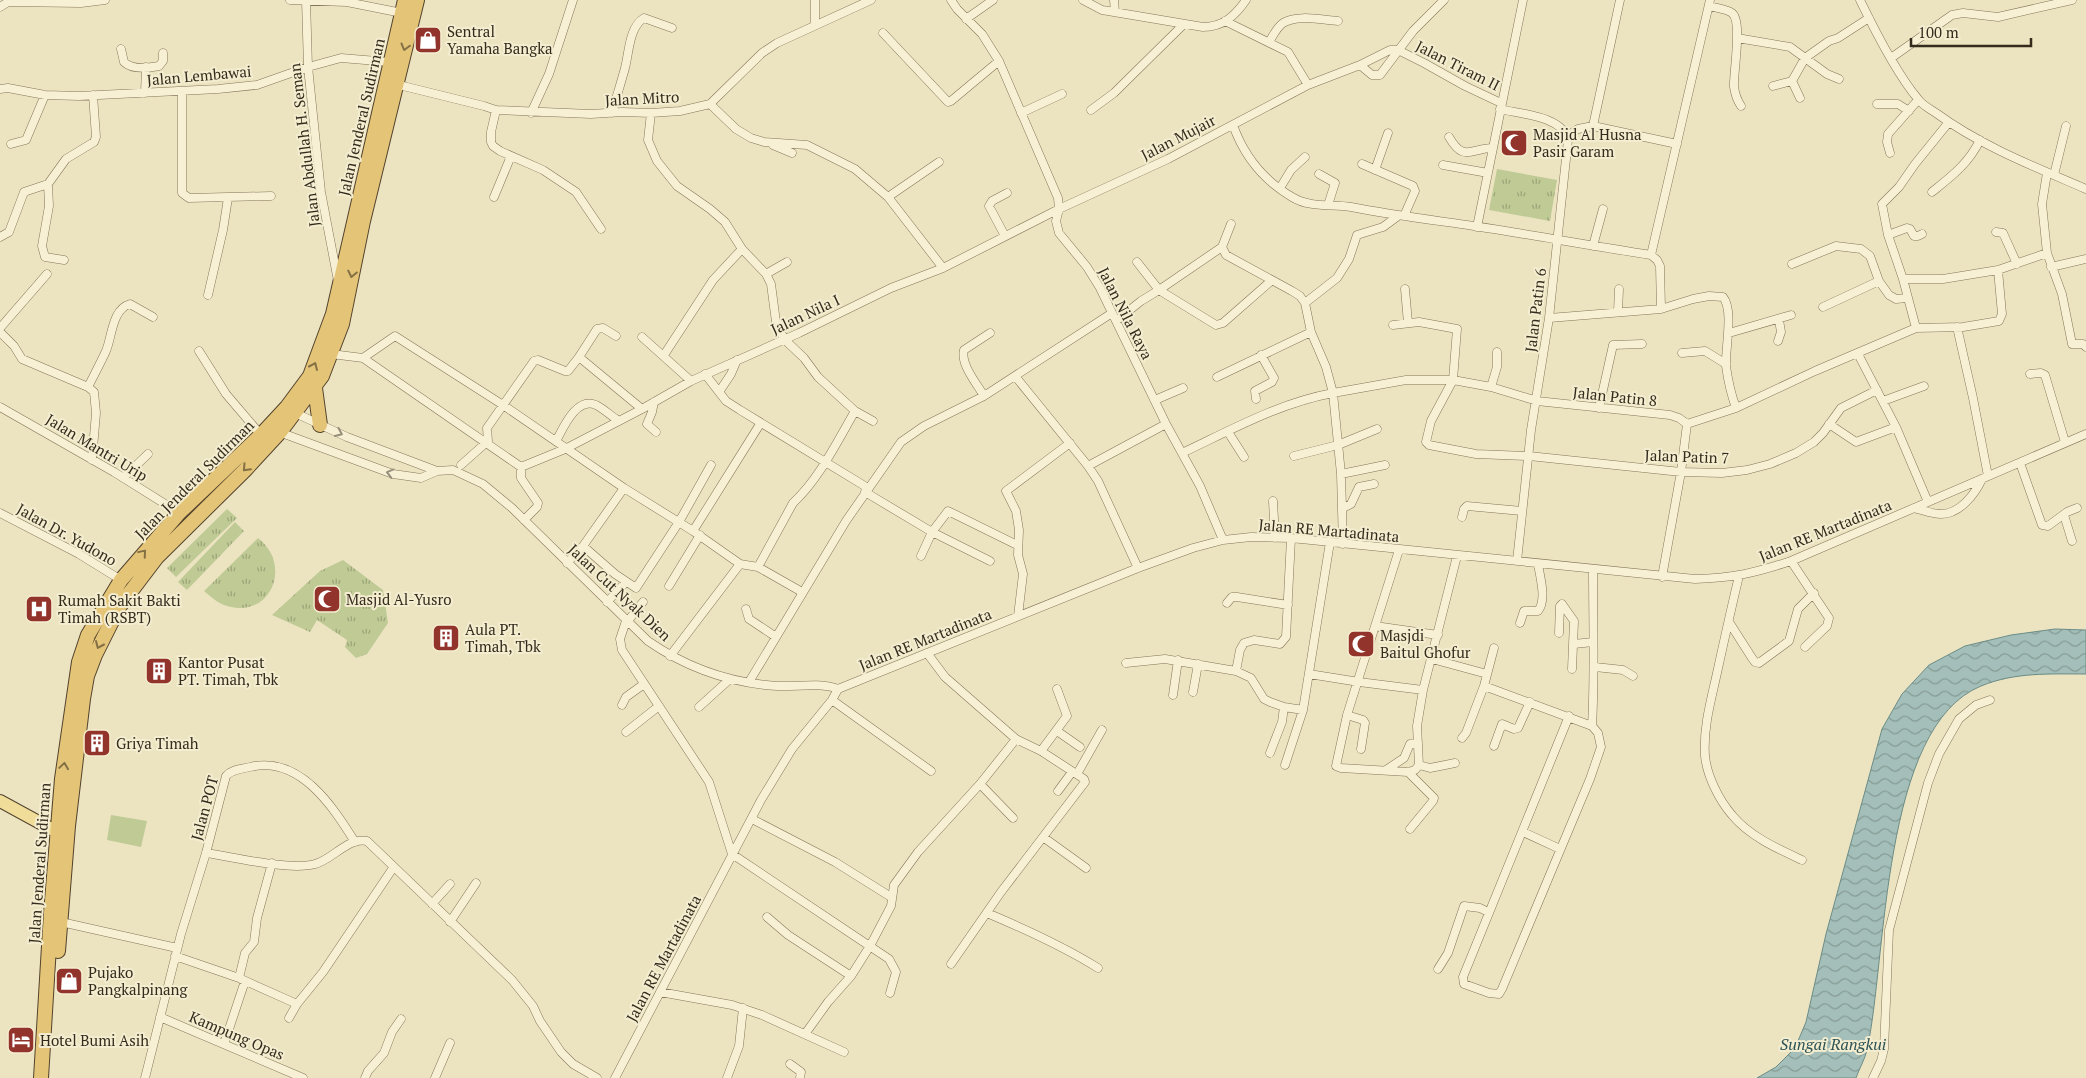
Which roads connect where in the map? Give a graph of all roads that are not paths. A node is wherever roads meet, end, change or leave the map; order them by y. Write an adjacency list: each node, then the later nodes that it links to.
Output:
1 (105, 0): 19 (street)
2 (290, 0): 3 (street)
3 (306, 0): 20 (street); 40 (street, Jalan Abdullah H. Seman)
4 (418, 0): 45 (highway, Jalan Jenderal Sudirman, one-way to 45)
5 (573, 0): 63 (street)
6 (815, 0): 27 (street)
7 (871, 0): 27 (street)
8 (951, 0): 23 (street, Jalan Nila Raya)
9 (993, 0): 23 (street)
10 (1083, 0): 21 (street)
11 (1114, 0): 21 (street)
12 (1246, 0): 25 (street)
13 (1444, 0): 33 (street)
14 (1523, 0): 58 (street)
15 (1620, 0): 70 (street)
16 (1860, 0): 22 (street)
17 (2072, 0): 36 (street)
18 (1710, 3): 30 (street); 79 (street)
19 (2, 4)
20 (403, 6): 38 (highway, Jalan Jenderal Sudirman)
21 (1115, 12): 26 (street)
22 (1869, 18): 35 (street); 36 (street)
23 (966, 19): 37 (street, Jalan Nila Raya)
24 (1338, 21): 31 (street)
25 (1225, 22): 26 (street); 31 (street)
26 (1184, 24): 61 (street)
27 (815, 25): 56 (street)
28 (672, 28): 64 (street)
29 (883, 33): 37 (street)
30 (1737, 38): 35 (street); 59 (street)
31 (1269, 42): 46 (street)
32 (121, 49): 41 (street)
33 (1398, 50): 39 (street, Jalan Tiram II); 39 (street); 58 (street, Jalan Tiram II)
34 (163, 53): 41 (street)
35 (1805, 58): 42 (street); 44 (street)
36 (1891, 58): 55 (street)
37 (999, 61): 66 (street, Jalan Nila Raya)
38 (390, 62): 40 (street, Jalan Lembawai); 45 (highway, Jalan Jenderal Sudirman)
39 (1360, 65): 46 (street, Jalan Tiram II)
40 (308, 67): 49 (street, Jalan Lembawai); 133 (street, Jalan Abdullah H. Seman)
41 (146, 68): 50 (street)
42 (1839, 79)
43 (0, 80): 48 (street, Jalan Lembawai)
44 (1792, 81): 47 (street); 54 (street)
45 (391, 83): 60 (street, Jalan Mitro); 133 (highway, Jalan Jenderal Sudirman); 146 (highway, Jalan Jenderal Sudirman, one-way to 146)
46 (1308, 85): 68 (street, Jalan Mujair)
47 (1774, 86)
48 (4, 89): 52 (street, Jalan Lembawai)
49 (182, 91): 50 (street, Jalan Lembawai); 100 (street)
50 (145, 93): 53 (street, Jalan Lembawai)
51 (1062, 94): 66 (street)
52 (45, 95): 53 (street, Jalan Lembawai); 78 (street)
53 (93, 96): 92 (street)
54 (1800, 98)
55 (1918, 100): 62 (street); 67 (street)
56 (710, 104): 65 (street, Jalan Mitro); 77 (street)
57 (1877, 104): 62 (street)
58 (1501, 106): 69 (street); 80 (street)
59 (1741, 106)
60 (496, 110): 63 (street, Jalan Mitro); 83 (street)
61 (1091, 110)
62 (1909, 111): 82 (street)
63 (531, 113): 64 (street, Jalan Mitro)
64 (612, 113): 65 (street, Jalan Mitro)
65 (651, 113): 116 (street)
66 (1021, 113): 102 (street, Jalan Nila Raya)
67 (1948, 122): 76 (street); 110 (street)
68 (1233, 125): 93 (street); 102 (street, Jalan Mujair)
69 (1559, 125): 72 (street); 74 (street)
70 (1593, 126): 72 (street); 79 (street)
71 (2066, 126): 91 (street)
72 (1578, 129): 74 (street)
73 (1388, 133): 88 (street)
74 (1567, 136): 113 (street, Jalan Patin 6)
75 (1449, 137): 80 (street)
76 (1980, 140): 91 (street); 95 (street)
77 (764, 142): 81 (street); 98 (street)
78 (11, 144)
79 (1677, 144): 118 (street)
80 (1493, 148): 89 (street)
81 (792, 153)
82 (1890, 153)
83 (511, 156): 99 (street); 107 (street)
84 (1305, 157): 93 (street)
85 (939, 162): 98 (street)
86 (1362, 164): 88 (street)
87 (1443, 165): 89 (street)
88 (1375, 170): 104 (street)
89 (1488, 173): 106 (street)
90 (1319, 174): 101 (street)
91 (2050, 174): 94 (street); 117 (street)
92 (48, 184): 112 (street); 120 (street)
93 (1280, 188): 101 (street)
94 (2086, 189)
95 (1932, 192)
96 (1007, 193): 111 (street)
97 (272, 196): 100 (street)
98 (886, 196): 126 (street)
99 (494, 197)
100 (228, 198): 137 (street)
101 (1328, 205): 104 (street)
102 (1059, 209): 111 (street, Jalan Nila I); 143 (street, Jalan Nila Raya)
103 (1603, 209): 114 (street)
104 (1401, 216): 106 (street); 139 (street)
105 (1231, 224): 115 (street)
106 (1477, 227): 113 (street)
107 (601, 229)
108 (1996, 232): 124 (street)
109 (1922, 234): 110 (street)
110 (1888, 235): 130 (street)
111 (1005, 236): 126 (street, Jalan Nila I)
112 (0, 237)
113 (1556, 240): 114 (street); 147 (street, Jalan Patin 6)
114 (1593, 246): 118 (street)
115 (1222, 247): 131 (street); 136 (street)
116 (742, 249): 129 (street); 170 (street)
117 (2047, 253): 124 (street); 125 (street)
118 (1651, 255): 141 (street)
119 (2086, 259): 125 (street)
120 (64, 260)
121 (787, 262): 129 (street)
122 (1137, 262): 136 (street)
123 (1792, 264): 132 (street)
124 (2017, 264): 127 (street)
125 (2051, 266): 164 (street)
126 (943, 268): 161 (street, Jalan Nila I)
127 (1998, 270): 130 (street); 152 (street)
128 (47, 274): 153 (street)
129 (766, 274): 161 (street)
130 (1903, 279): 138 (street)
131 (1271, 281): 136 (street); 139 (street)
132 (1879, 281): 138 (street); 140 (street)
133 (338, 285): 146 (highway, Jalan Jenderal Sudirman)
134 (1404, 289): 150 (street)
135 (1619, 289): 142 (street)
136 (1160, 290): 149 (street)
137 (208, 295)
138 (1907, 298): 154 (street)
139 (1304, 303): 156 (street)
140 (1823, 307)
141 (1662, 309): 142 (street); 158 (street)
142 (1618, 312): 147 (street)
143 (1112, 313): 149 (street, Jalan Nila Raya); 178 (street)
144 (1791, 315): 148 (street)
145 (154, 317): 183 (street)
146 (338, 318): 168 (highway, Jalan Jenderal Sudirman); 201 (highway, Jalan Jenderal Sudirman, one-way to 146)
147 (1549, 318): 193 (street, Jalan Patin 6)
148 (1779, 320): 158 (street); 162 (street)
149 (1116, 321): 192 (street, Jalan Nila Raya)
150 (1408, 323): 151 (street); 180 (street)
151 (1393, 325)
152 (1957, 327): 154 (street); 239 (street)
153 (0, 328)
154 (1916, 328): 169 (street)
155 (0, 332): 183 (street)
156 (1311, 332): 171 (street); 189 (street)
157 (990, 333): 190 (street)
158 (1729, 333): 175 (street)
159 (616, 336): 172 (street)
160 (642, 337): 170 (street)
161 (784, 339): 174 (street, Jalan Nila I); 202 (street)
162 (1778, 341)
163 (1642, 344): 198 (street)
164 (2086, 347)
165 (199, 352): 212 (street)
166 (1498, 352): 184 (street)
167 (1682, 353): 175 (street)
168 (331, 354): 173 (street); 185 (highway, Jalan Jenderal Sudirman)
169 (1858, 354): 187 (street); 199 (street)
170 (664, 355): 181 (street)
171 (1261, 355): 179 (street); 191 (street)
172 (579, 357): 197 (street); 200 (street)
173 (364, 358): 197 (street); 218 (street)
174 (737, 360): 176 (street, Jalan Nila I); 188 (street)
175 (1726, 364): 199 (street)
176 (705, 374): 181 (street, Jalan Nila I); 188 (street)
177 (2030, 374): 217 (street)
178 (1016, 376): 190 (street); 219 (street)
179 (1217, 376)
180 (1453, 380): 184 (street, Jalan Patin 8); 189 (street, Jalan Patin 8); 225 (street, Jalan Patin 7)
181 (691, 381): 195 (street, Jalan Nila I)
182 (1924, 386): 194 (street)
183 (88, 387): 227 (street)
184 (1491, 387): 193 (street, Jalan Patin 8)
185 (314, 388): 201 (highway, Jalan Jenderal Sudirman); 205 (highway)
186 (1183, 388): 192 (street)
187 (1878, 390): 194 (street); 209 (street, Jalan Patin 7)
188 (719, 392): 206 (street)
189 (1333, 393): 214 (street, Jalan Patin 8); 220 (street)
190 (984, 396): 241 (street)
191 (1256, 399)
192 (1154, 400): 207 (street, Jalan Nila Raya)
193 (1537, 401): 198 (street, Jalan Patin 8); 225 (street, Jalan Patin 6)
194 (1883, 401): 210 (street)
195 (654, 402): 200 (street, Jalan Nila I); 213 (street)
196 (0, 406): 227 (street, Jalan Mantri Urip)
197 (501, 407): 216 (street); 218 (street)
198 (1599, 408): 208 (street, Jalan Patin 8)
199 (1736, 408): 208 (street)
200 (642, 409): 203 (street, Jalan Nila I)
201 (291, 410): 205 (street, Jalan Cut Nyak Dien); 212 (highway, Jalan Jenderal Sudirman)
202 (855, 411): 204 (street); 228 (street)
203 (619, 421): 216 (street); 221 (street, Jalan Nila I)
204 (872, 421)
205 (320, 424): 235 (street, Jalan Cut Nyak Dien, one-way to 235)
206 (760, 424): 228 (street); 257 (street)
207 (1166, 424): 223 (street, Jalan Nila Raya); 233 (street)
208 (1687, 424): 236 (street)
209 (1829, 424): 210 (street); 236 (street, Jalan Patin 7)
210 (1896, 427): 244 (street)
211 (1377, 429): 220 (street)
212 (271, 431): 235 (street, Jalan Cut Nyak Dien, one-way to 212); 249 (highway, Jalan Jenderal Sudirman); 254 (highway, Jalan Jenderal Sudirman, one-way to 254)
213 (656, 432)
214 (1228, 432): 223 (street, Jalan Patin 8); 226 (street)
215 (2086, 434): 217 (street, Jalan RE Martadinata)
216 (556, 441): 221 (street)
217 (2064, 442): 229 (street, Jalan RE Martadinata)
218 (486, 443): 230 (street); 234 (street)
219 (1070, 444): 233 (street); 263 (street)
220 (1338, 445): 224 (street); 237 (street)
221 (562, 450): 234 (street, Jalan Nila I); 242 (street)
222 (148, 454): 238 (street)
223 (1182, 454): 260 (street, Jalan Nila Raya)
224 (1294, 456)
225 (1529, 456): 236 (street, Jalan Patin 7); 248 (street, Jalan Patin 6)
226 (1244, 457)
227 (92, 460): 238 (street, Jalan Mantri Urip)
228 (826, 461): 241 (street); 274 (street)
229 (2020, 463): 239 (street, Jalan RE Martadinata); 251 (street)
230 (461, 465)
231 (1385, 465): 237 (street)
232 (711, 466): 255 (street)
233 (1088, 466): 275 (street)
234 (521, 467): 253 (street)
235 (437, 471): 253 (street, Jalan Cut Nyak Dien)
236 (1681, 472): 279 (street)
237 (1340, 474): 245 (street)
238 (123, 478): 249 (street, Jalan Mantri Urip)
239 (1985, 478): 244 (street, Jalan RE Martadinata); 246 (street)
240 (1374, 484): 245 (street)
241 (867, 490): 256 (street); 283 (street)
242 (622, 491): 255 (street); 265 (street)
243 (1273, 501): 258 (street)
244 (1928, 502): 246 (street, Jalan RE Martadinata)
245 (1342, 508): 264 (street)
246 (1914, 508): 269 (street, Jalan RE Martadinata)
247 (2077, 508): 251 (street)
248 (1522, 510): 252 (street); 271 (street, Jalan Patin 6)
249 (179, 512): 254 (street, Jalan Mantri Urip); 280 (highway, Jalan Jenderal Sudirman, one-way to 249)
250 (0, 513): 280 (street, Jalan Dr. Yudono)
251 (2064, 515): 261 (street)
252 (1462, 517)
253 (524, 520): 272 (street, Jalan Cut Nyak Dien)
254 (191, 523): 360 (highway, Jalan Jenderal Sudirman, one-way to 360)
255 (677, 526): 257 (street); 281 (street)
256 (932, 532): 263 (street); 267 (street); 270 (street)
257 (697, 537): 276 (street); 282 (street)
258 (1275, 538): 259 (street, Jalan RE Martadinata); 260 (street, Jalan RE Martadinata)
259 (1292, 538): 262 (street, Jalan RE Martadinata); 288 (street)
260 (1223, 540): 275 (street, Jalan RE Martadinata)
261 (2072, 541)
262 (1330, 542): 264 (street, Jalan RE Martadinata); 311 (street)
263 (1014, 544): 290 (street)
264 (1343, 544): 266 (street, Jalan RE Martadinata)
265 (583, 546): 272 (street); 281 (street)
266 (1399, 550): 268 (street, Jalan RE Martadinata); 294 (street)
267 (921, 556)
268 (1457, 556): 271 (street, Jalan RE Martadinata); 296 (street)
269 (1791, 561): 278 (street, Jalan RE Martadinata); 284 (street)
270 (990, 562)
271 (1517, 562): 273 (street, Jalan RE Martadinata)
272 (567, 563): 285 (street, Jalan Cut Nyak Dien)
273 (1538, 564): 277 (street, Jalan RE Martadinata); 293 (street)
274 (758, 567): 276 (street); 283 (street)
275 (1138, 568): 290 (street, Jalan RE Martadinata)
276 (737, 569): 303 (street)
277 (1592, 570): 279 (street, Jalan RE Martadinata); 298 (street)
278 (1738, 576): 279 (street, Jalan RE Martadinata); 292 (street)
279 (1662, 577)
280 (121, 580): 360 (highway, Jalan Jenderal Sudirman, one-way to 280)
281 (626, 582): 285 (street)
282 (669, 586)
283 (802, 592): 297 (street)
284 (1814, 593): 292 (street); 300 (street)
285 (608, 602): 291 (street, Jalan Cut Nyak Dien)
286 (643, 602): 291 (street)
287 (1227, 603): 288 (street)
288 (1288, 605): 310 (street)
289 (746, 609): 297 (street)
290 (1014, 618): 302 (street, Jalan RE Martadinata)
291 (626, 621): 303 (street, Jalan Cut Nyak Dien); 317 (street)
292 (1728, 622): 366 (street)
293 (1520, 624)
294 (1375, 626): 296 (street); 316 (street)
295 (1559, 633): 299 (street)
296 (1438, 635): 304 (street)
297 (776, 638): 315 (street)
298 (1593, 642): 299 (street); 308 (street)
299 (1574, 644): 309 (street)
300 (1805, 647)
301 (1494, 648): 312 (street)
302 (927, 653): 319 (street, Jalan RE Martadinata); 339 (street)
303 (670, 656): 314 (street, Jalan Cut Nyak Dien)
304 (1432, 659): 312 (street); 321 (street)
305 (1178, 660): 306 (street); 307 (street); 323 (street)
306 (1126, 663)
307 (1198, 664): 310 (street); 322 (street)
308 (1595, 667): 313 (street); 334 (street)
309 (1572, 668)
310 (1236, 670): 330 (street)
311 (1309, 674): 316 (street); 331 (street)
312 (1487, 674): 318 (street)
313 (1634, 676)
314 (730, 679): 315 (street, Jalan Cut Nyak Dien); 329 (street)
315 (749, 682): 319 (street, Jalan Cut Nyak Dien)
316 (1358, 682): 321 (street); 332 (street)
317 (644, 684): 327 (street); 328 (street)
318 (1484, 686): 326 (street); 338 (street)
319 (838, 689): 324 (street, Jalan RE Martadinata)
320 (1057, 689): 336 (street)
321 (1423, 690): 340 (street)
322 (1193, 692)
323 (1173, 695)
324 (832, 700): 349 (street); 357 (street, Jalan RE Martadinata)
325 (1990, 700): 409 (street)
326 (1530, 702): 333 (street); 342 (street)
327 (622, 705)
328 (659, 706): 337 (street); 365 (street)
329 (699, 707)
330 (1284, 707): 331 (street); 345 (street)
331 (1302, 710): 347 (street)
332 (1347, 715): 343 (street); 350 (street)
333 (1569, 716): 334 (street); 359 (street)
334 (1592, 726): 363 (street)
335 (1102, 730): 352 (street)
336 (1056, 731): 341 (street); 344 (street)
337 (626, 732)
338 (1462, 738)
339 (1016, 739): 344 (street); 353 (street)
340 (1418, 743): 348 (street); 350 (street)
341 (1080, 746)
342 (1494, 746)
343 (1361, 750)
344 (1041, 752): 352 (street)
345 (1270, 753)
346 (1455, 763): 348 (street)
347 (1285, 765)
348 (1419, 765): 351 (street)
349 (931, 771)
350 (1385, 771): 351 (street)
351 (1408, 772): 358 (street)
352 (1075, 773): 354 (street); 361 (street)
353 (980, 784): 356 (street); 372 (street)
354 (1058, 790)
355 (0, 802): 360 (main road)
356 (1013, 818)
357 (752, 819): 365 (street, Jalan RE Martadinata); 372 (street)
358 (1410, 828)
359 (1523, 832): 363 (street); 375 (street)
360 (62, 835): 377 (highway, Jalan Jenderal Sudirman); 393 (highway, Jalan Jenderal Sudirman)
361 (1043, 837): 369 (street); 374 (street)
362 (355, 842): 364 (street, Jalan POT); 367 (street); 368 (street)
363 (1560, 848): 375 (street)
364 (206, 853): 367 (street); 380 (street, Jalan POT)
365 (732, 854): 379 (street); 386 (street, Jalan RE Martadinata)
366 (1802, 860)
367 (272, 863): 385 (street)
368 (393, 868): 373 (street); 388 (street)
369 (1086, 868)
370 (476, 883): 378 (street)
371 (450, 884): 373 (street)
372 (891, 897): 379 (street)
373 (432, 904): 378 (street)
374 (987, 912): 381 (street); 382 (street)
375 (1488, 912): 383 (street)
376 (767, 917): 384 (street)
377 (60, 922): 380 (street); 393 (highway, Jalan Jenderal Sudirman)
378 (450, 922): 405 (street)
379 (870, 946): 384 (street); 387 (street)
380 (176, 952): 385 (street); 390 (street, Jalan POT)
381 (951, 964)
382 (1098, 968)
383 (1438, 969)
384 (851, 976): 394 (street)
385 (242, 980): 388 (street); 395 (street)
386 (660, 992): 389 (street); 406 (street, Jalan RE Martadinata)
387 (890, 993)
388 (297, 1004): 391 (street)
389 (743, 1008): 394 (street); 407 (street)
390 (160, 1017): 395 (street, Kampung Opas); 401 (street, Jalan POT)
391 (289, 1018)
392 (401, 1019): 403 (street)
393 (49, 1024): 399 (highway, Jalan Jenderal Sudirman); 400 (highway, Jalan Jenderal Sudirman)
394 (806, 1034): 397 (street)
395 (224, 1044): 402 (street, Kampung Opas)
396 (450, 1044): 404 (street)
397 (844, 1052)
398 (790, 1064): 408 (street)
399 (41, 1078)
400 (50, 1078)
401 (145, 1078)
402 (303, 1078)
403 (365, 1078)
404 (435, 1078)
405 (596, 1078)
406 (616, 1078)
407 (727, 1078)
408 (800, 1078)
409 (1873, 1078)

